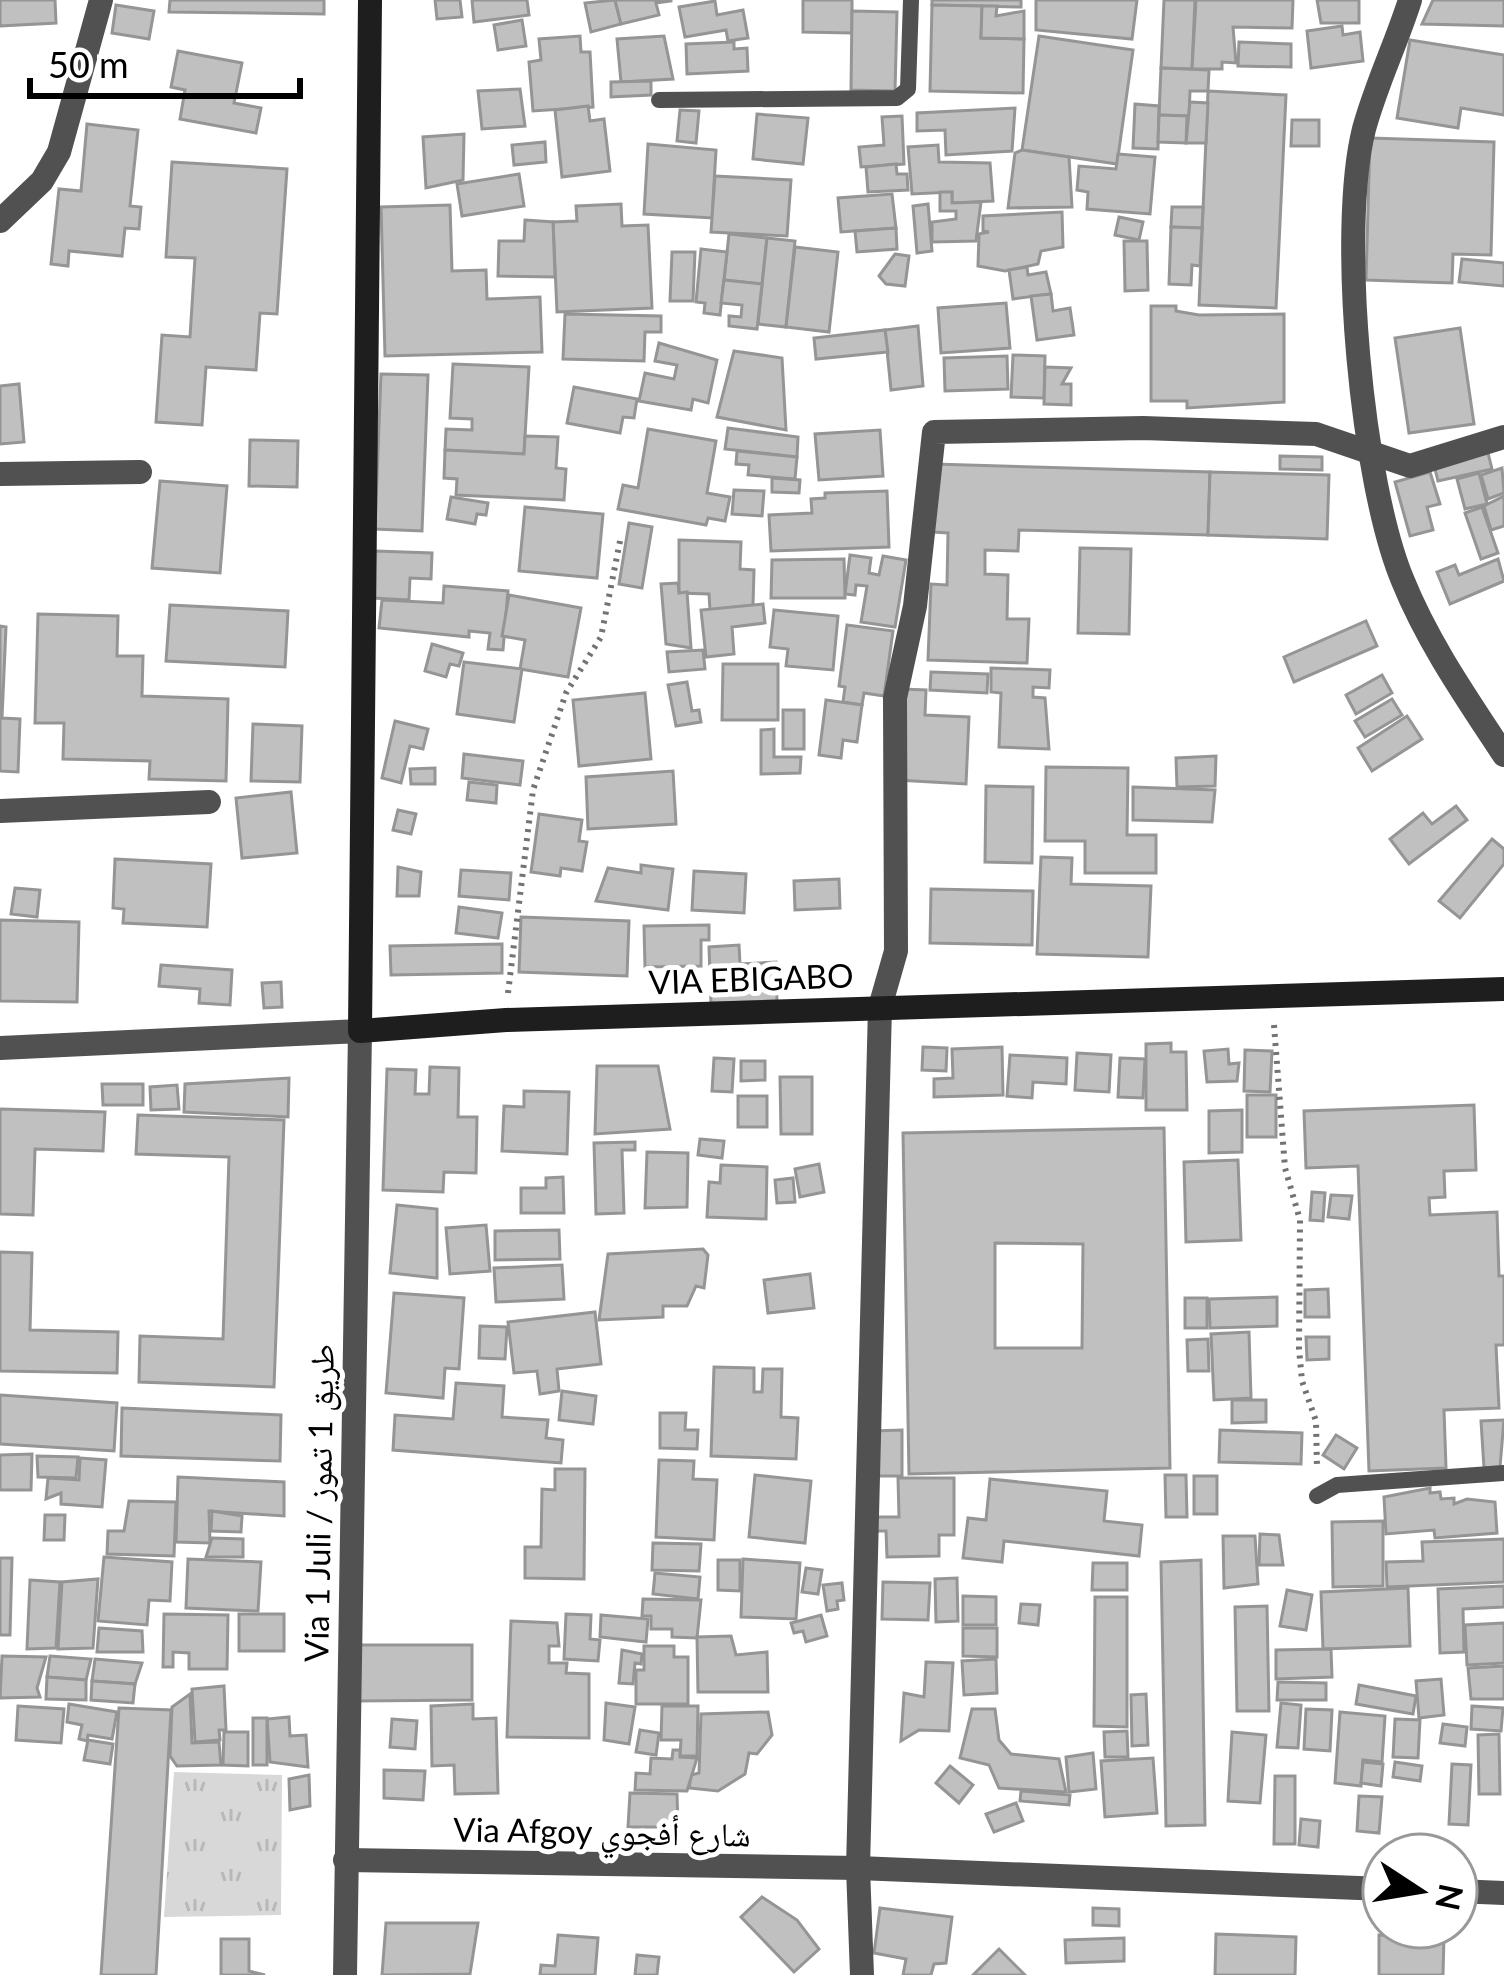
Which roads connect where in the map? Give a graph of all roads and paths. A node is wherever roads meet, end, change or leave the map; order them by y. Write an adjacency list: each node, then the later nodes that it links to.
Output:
1 (101, 0): 6 (street)
2 (370, 0): 19 (main road)
3 (910, 0): 5 (lane)
4 (1410, 0): 8 (street)
5 (659, 100)
6 (0, 221)
7 (1504, 437): 8 (street)
8 (1372, 456): 12 (street); 17 (street)
9 (140, 472): 10 (street)
10 (0, 474)
11 (620, 541): 18 (path)
12 (1504, 755)
13 (209, 802): 14 (street)
14 (0, 811)
15 (1504, 988): 16 (main road, VIA EBIGABO)
16 (1272, 998): 17 (main road, VIA EBIGABO); 22 (path)
17 (880, 1007): 18 (main road, VIA EBIGABO); 24 (street)
18 (506, 1020): 19 (main road, VIA EBIGABO)
19 (361, 1031): 20 (street, VIA EBIGABO); 23 (street, Via 1 Juli / طريق 1 تموز)
20 (0, 1048)
21 (1504, 1473): 22 (lane)
22 (1317, 1496)
23 (344, 1860): 24 (street, Via Afgoy شارع أفجوي); 26 (street, Via 1 Juli / طريق 1 تموز)
24 (859, 1868): 25 (street, Via Afgoy شارع أفجوي); 27 (street)
25 (1360, 1888)
26 (346, 1975)
27 (862, 1975)

